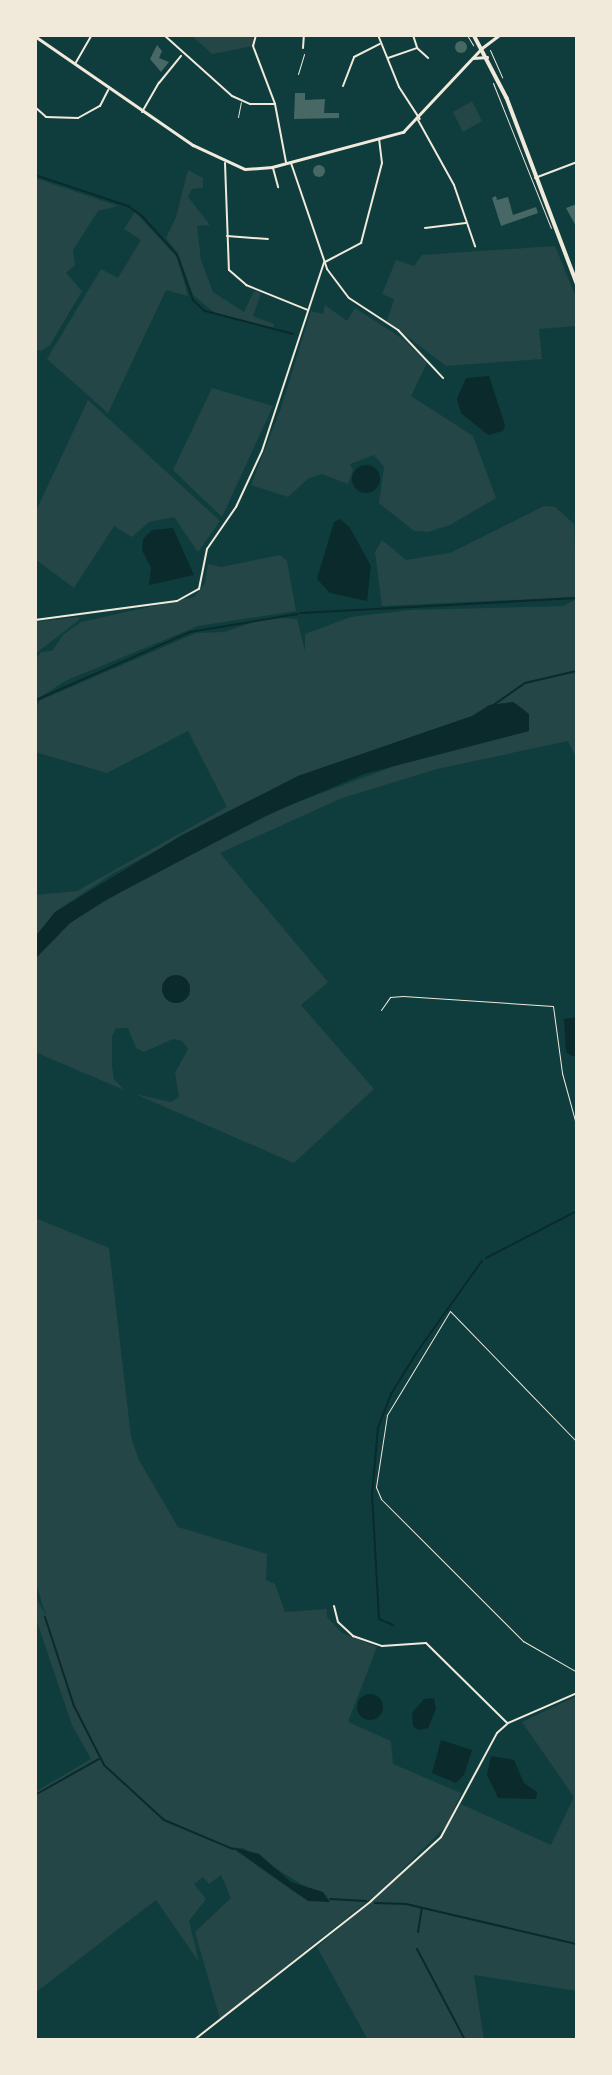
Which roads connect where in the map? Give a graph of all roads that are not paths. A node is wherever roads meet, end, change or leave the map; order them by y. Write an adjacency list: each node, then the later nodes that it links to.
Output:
1 (92, 35): 19 (street)
2 (164, 35): 14 (street)
3 (256, 35): 23 (street)
4 (304, 35): 12 (street)
5 (378, 35): 10 (street)
6 (413, 35): 13 (street)
7 (474, 35): 11 (main road)
8 (499, 35): 11 (street)
9 (35, 36): 19 (street)
10 (381, 43): 16 (street); 20 (street)
11 (484, 46): 15 (main road); 18 (street)
12 (303, 48)
13 (417, 48): 16 (street); 17 (street)
14 (182, 56): 22 (street); 25 (street)
15 (487, 57): 18 (street); 33 (main road)
16 (387, 58): 27 (street)
17 (428, 58)
18 (473, 58): 27 (street)
19 (75, 64): 21 (street)
20 (343, 86)
21 (108, 90): 24 (street); 25 (street)
22 (241, 102): 23 (street); 26 (lane)
23 (275, 104): 31 (street)
24 (35, 107)
25 (142, 112): 30 (street)
26 (237, 117)
27 (419, 119): 28 (street); 35 (street)
28 (379, 139): 31 (street); 40 (street)
29 (577, 162): 33 (street)
30 (226, 163): 32 (street); 37 (street)
31 (288, 163): 32 (street); 40 (street)
32 (272, 167): 34 (street)
33 (536, 178): 41 (main road)
34 (278, 187)
35 (468, 223): 36 (street); 39 (street)
36 (425, 228)
37 (227, 236): 38 (street); 42 (street)
38 (268, 239)
39 (475, 246)
40 (324, 262): 42 (street); 43 (street)
41 (575, 283)
42 (309, 310): 44 (street)
43 (443, 377)
44 (35, 620)
45 (334, 1606): 47 (street)
46 (577, 1693): 47 (street)
47 (508, 1723): 48 (street)
48 (194, 2040)

